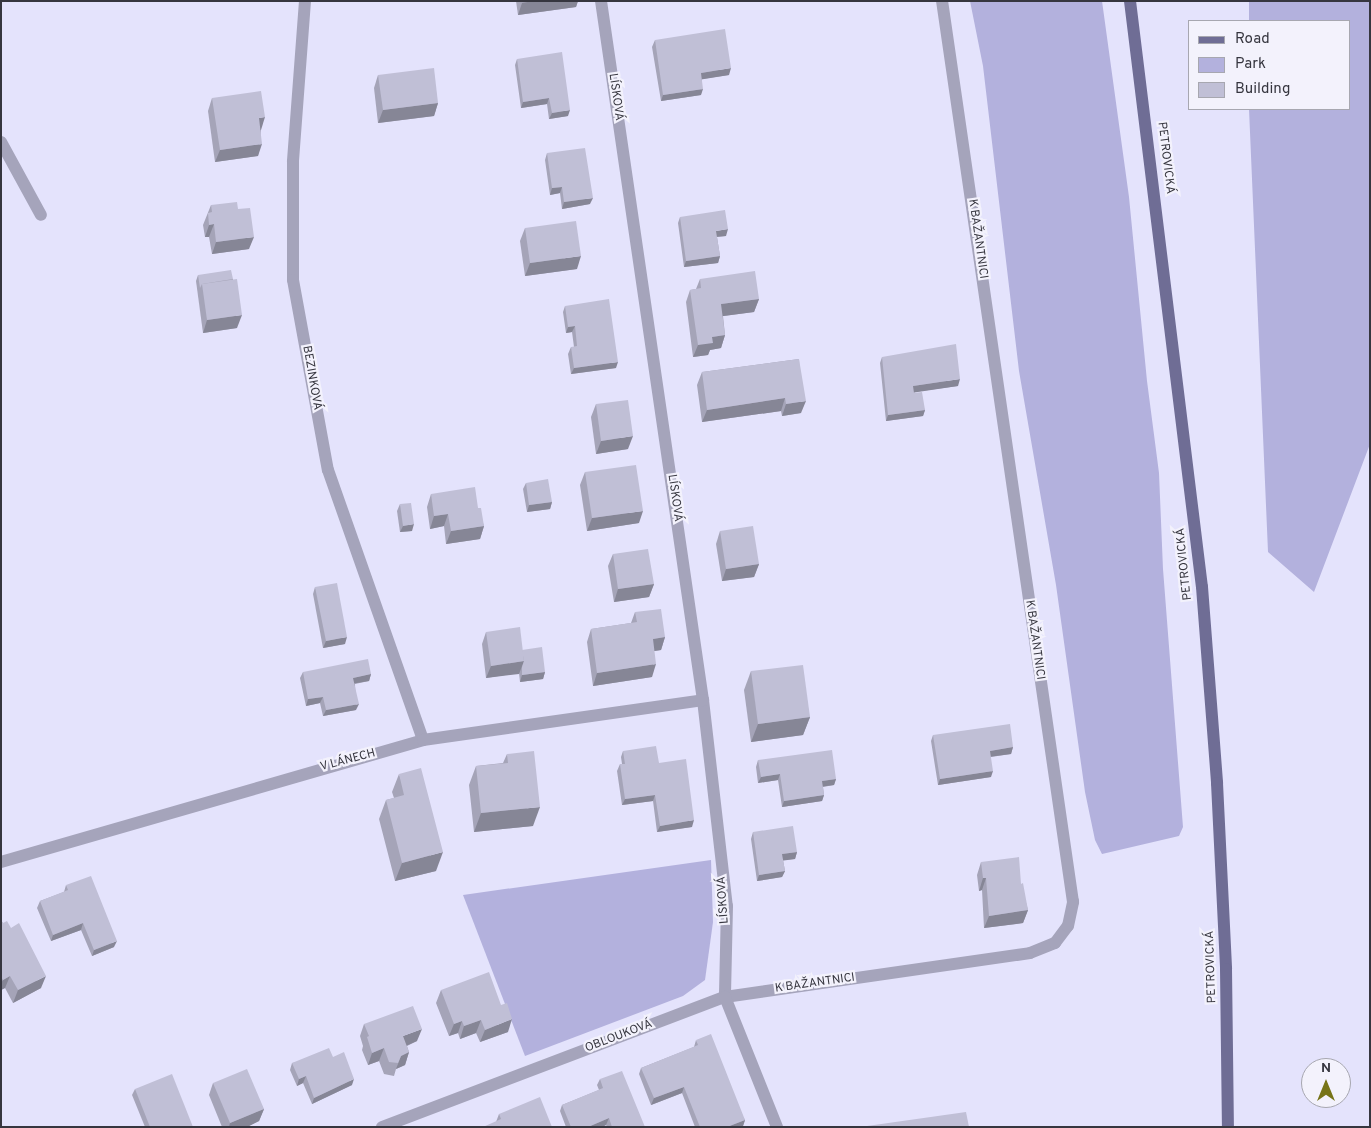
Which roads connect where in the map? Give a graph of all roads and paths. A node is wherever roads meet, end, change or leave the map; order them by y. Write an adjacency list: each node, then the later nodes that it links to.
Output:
1 (305, 1): 8 (street, BEZINKOVÁ)
2 (601, 1): 7 (street, LÍSKOVÁ)
3 (942, 1): 10 (street, K BAŽANTNICI)
4 (1130, 1): 13 (main road, PETROVICKÁ)
5 (1, 142): 6 (street)
6 (41, 215)
7 (703, 700): 8 (street, V LÁNECH); 10 (street, LÍSKOVÁ)
8 (423, 740): 9 (street, V LÁNECH)
9 (1, 862)
10 (725, 997): 11 (street, OBLOUKOVÁ); 12 (street)
11 (382, 1127)
12 (777, 1127)
13 (1228, 1127)

